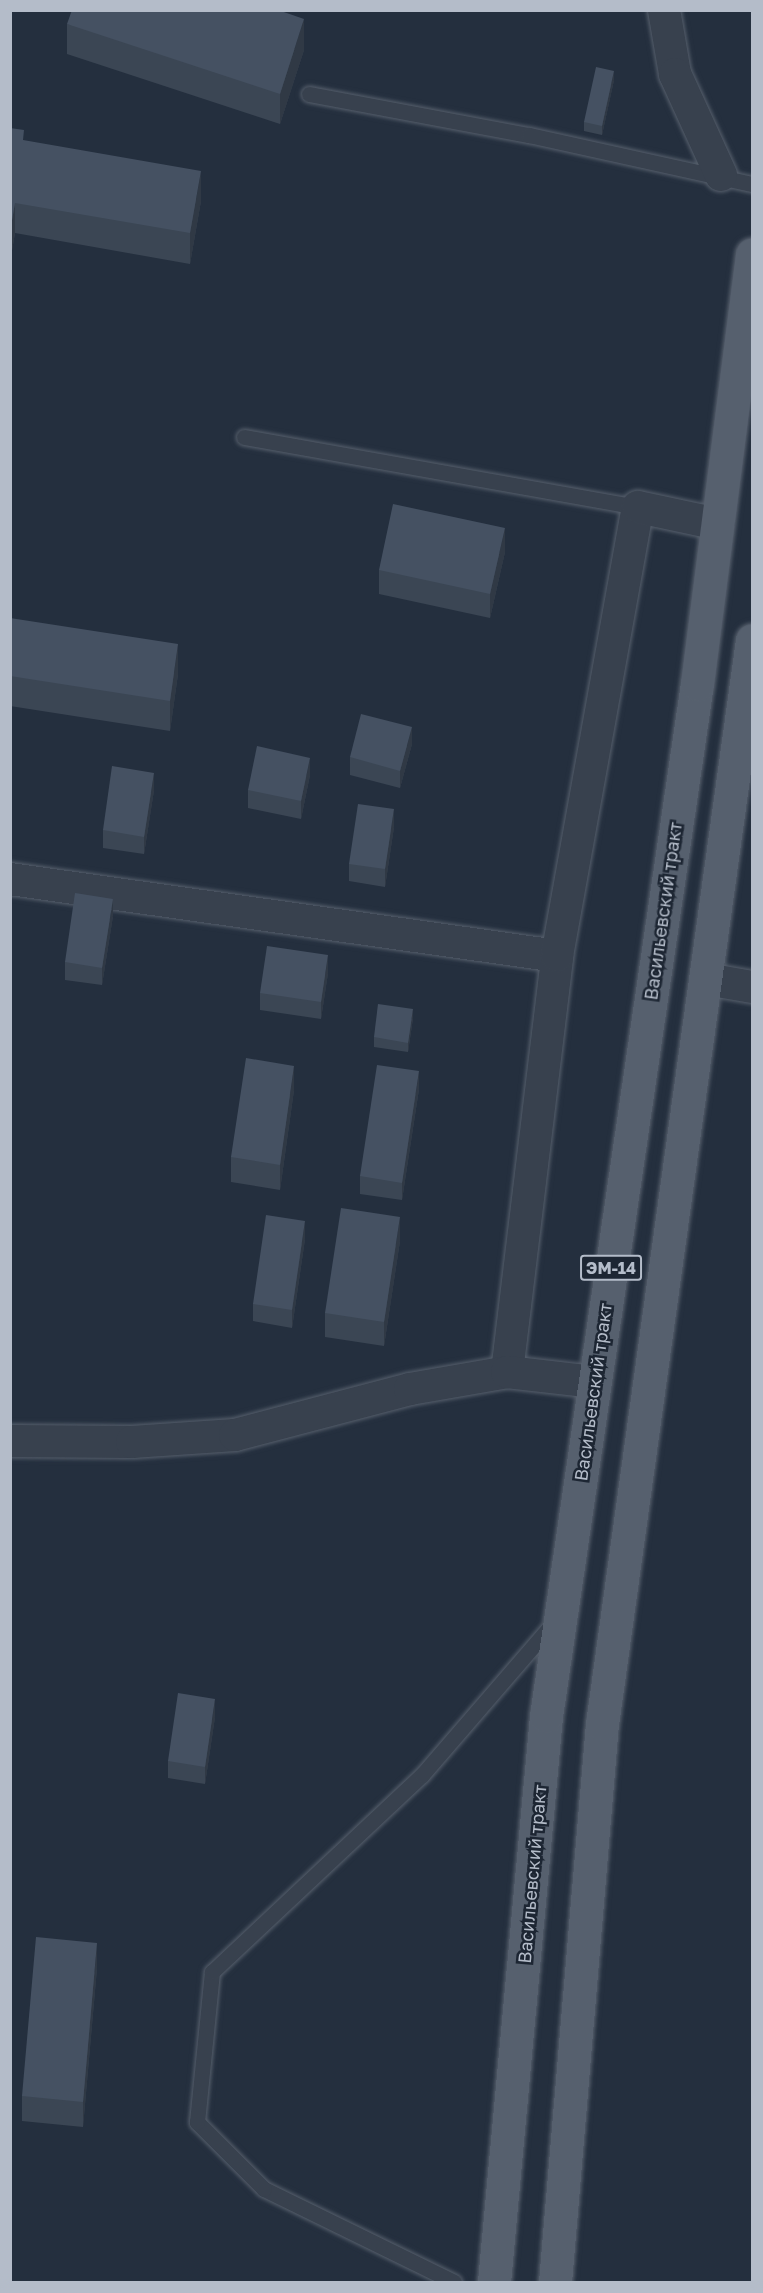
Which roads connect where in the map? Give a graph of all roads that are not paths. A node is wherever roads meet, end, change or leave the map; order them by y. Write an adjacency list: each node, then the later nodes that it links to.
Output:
1 (664, 10): 3 (street)
2 (309, 94): 3 (lane)
3 (721, 176): 4 (lane)
4 (753, 184)
5 (753, 255): 8 (main road, Васильевский тракт / ЭМ-14)
6 (244, 437): 7 (lane)
7 (638, 507): 8 (street); 11 (street)
8 (718, 524): 15 (main road, Васильевский тракт / ЭМ-14)
9 (753, 640): 12 (main road, ЭМ-14)
10 (10, 879): 11 (street)
11 (557, 956): 14 (street)
12 (706, 980): 13 (street); 20 (main road, ЭМ-14)
13 (753, 987)
14 (507, 1372): 15 (street); 16 (street)
15 (595, 1382): 17 (main road, Васильевский тракт / ЭМ-14)
16 (10, 1441)
17 (559, 1616): 18 (lane); 19 (main road, Васильевский тракт / ЭМ-14)
18 (454, 2283)
19 (494, 2283)
20 (555, 2283)

